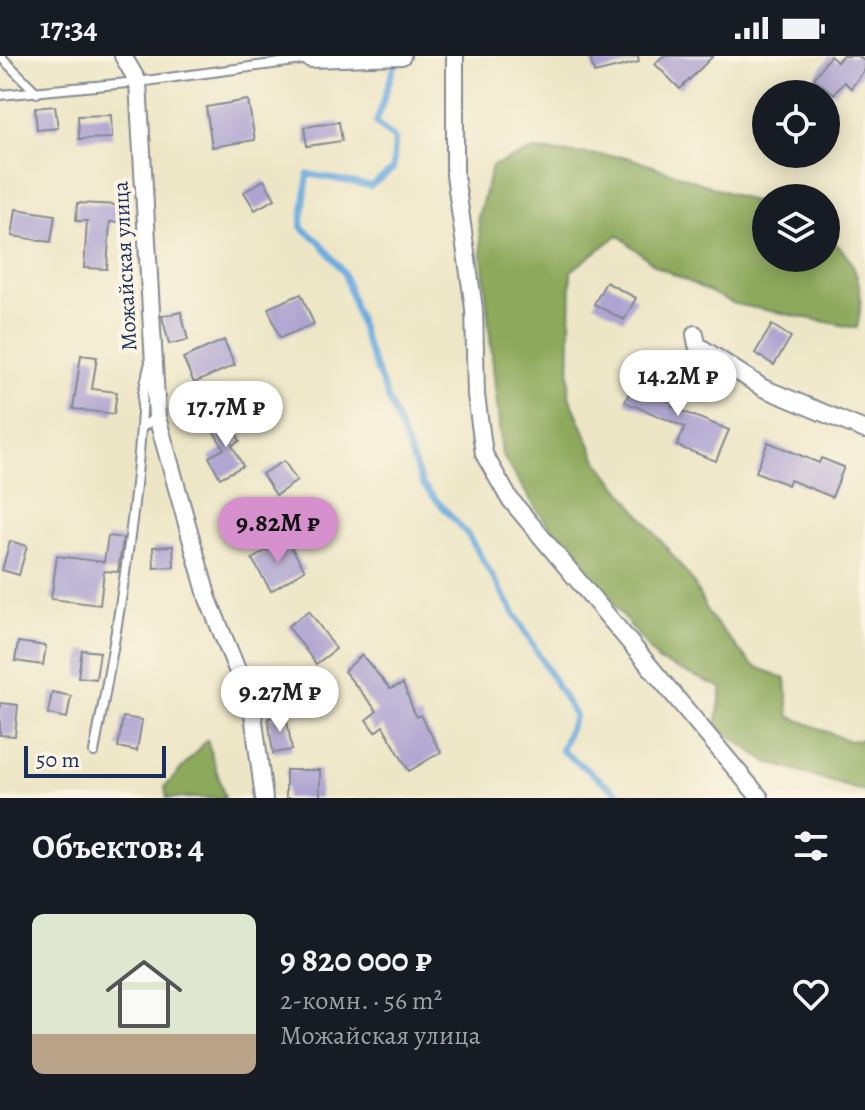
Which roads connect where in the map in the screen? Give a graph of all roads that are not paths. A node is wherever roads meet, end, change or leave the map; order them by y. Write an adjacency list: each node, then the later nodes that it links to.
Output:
1 (0, 56): 7 (lane)
2 (123, 56): 6 (street, Можайская улица)
3 (402, 56): 5 (street)
4 (455, 56): 16 (street)
5 (310, 59): 6 (lane)
6 (138, 82): 7 (lane); 10 (street, Можайская улица)
7 (37, 93): 8 (lane)
8 (0, 95)
9 (695, 334): 13 (street)
10 (151, 359): 11 (street, Можайская улица); 12 (lane)
11 (157, 417): 12 (lane); 15 (street, Можайская улица)
12 (141, 428): 14 (lane)
13 (865, 430)
14 (94, 752)
15 (264, 798)
16 (760, 798)

